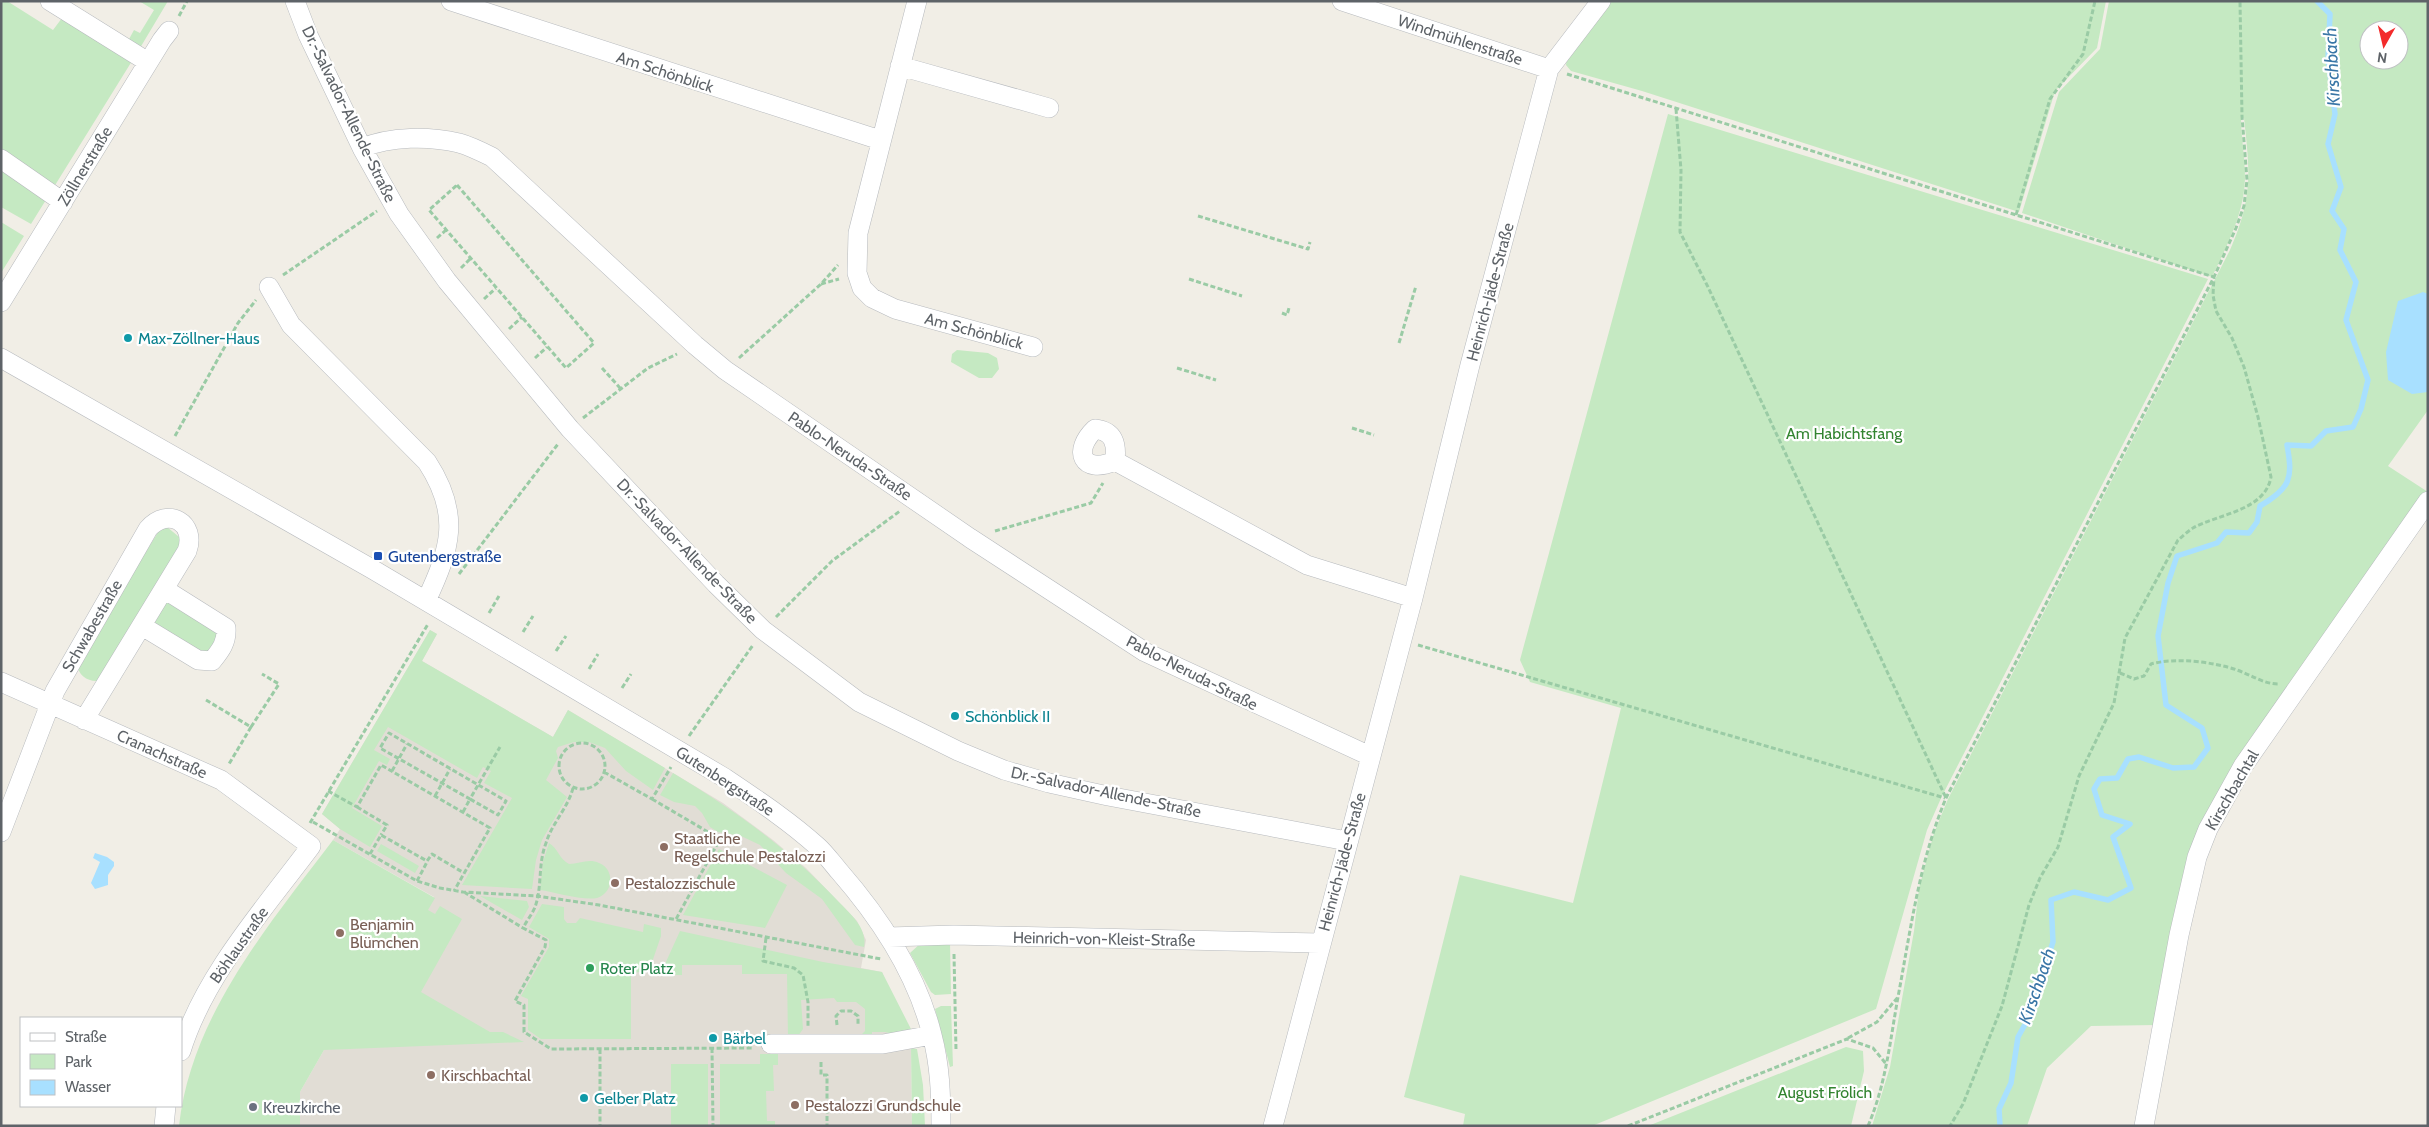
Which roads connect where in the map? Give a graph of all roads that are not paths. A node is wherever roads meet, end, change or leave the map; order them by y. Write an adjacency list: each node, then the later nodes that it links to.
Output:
1 (50, 1): 8 (street)
2 (295, 1): 13 (street, Dr.-Salvador-Allende-Straße)
3 (450, 1): 12 (street, Am Schönblick)
4 (917, 1): 9 (street, Am Schönblick)
5 (1342, 1): 10 (street, Windmühlenstraße)
6 (1601, 1): 10 (street, Heinrich-Jäde-Straße)
7 (169, 31): 8 (street, Zöllnerstraße)
8 (148, 62): 15 (street, Zöllnerstraße)
9 (900, 66): 11 (street); 12 (street, Am Schönblick)
10 (1549, 69): 23 (street, Heinrich-Jäde-Straße)
11 (1049, 108)
12 (880, 140): 18 (street, Am Schönblick)
13 (362, 148): 29 (street, Pablo-Neruda-Straße); 31 (street, Dr.-Salvador-Allende-Straße)
14 (1, 159): 15 (street)
15 (64, 202): 17 (street, Zöllnerstraße)
16 (269, 288): 24 (street)
17 (1, 302)
18 (1034, 347)
19 (1, 358): 24 (street, Gutenbergstraße)
20 (1115, 461): 23 (street)
21 (2428, 501): 42 (street, Kirschbachtal)
22 (164, 589): 25 (street, Schwabestraße); 25 (street); 27 (street, Schwabestraße)
23 (1413, 598): 29 (street, Heinrich-Jäde-Straße)
24 (431, 605): 33 (street, Gutenbergstraße)
25 (142, 626): 28 (street, Schwabestraße)
26 (1, 682): 27 (street, Cranachstraße)
27 (50, 705): 28 (street, Cranachstraße); 30 (street, Schwabestraße)
28 (84, 720): 32 (street, Cranachstraße)
29 (1370, 756): 31 (street, Heinrich-Jäde-Straße)
30 (1, 832)
31 (1347, 842): 34 (street, Heinrich-Jäde-Straße)
32 (311, 846): 37 (street, Böhlaustraße)
33 (889, 937): 34 (street, Heinrich-von-Kleist-Straße); 35 (street, Gutenbergstraße)
34 (1320, 943): 41 (street, Heinrich-Jäde-Straße)
35 (932, 1035): 36 (street); 40 (street, Gutenbergstraße)
36 (771, 1044)
37 (182, 1048)
38 (166, 1107): 39 (street)
39 (164, 1126)
40 (941, 1126)
41 (1273, 1126)
42 (2144, 1126)

